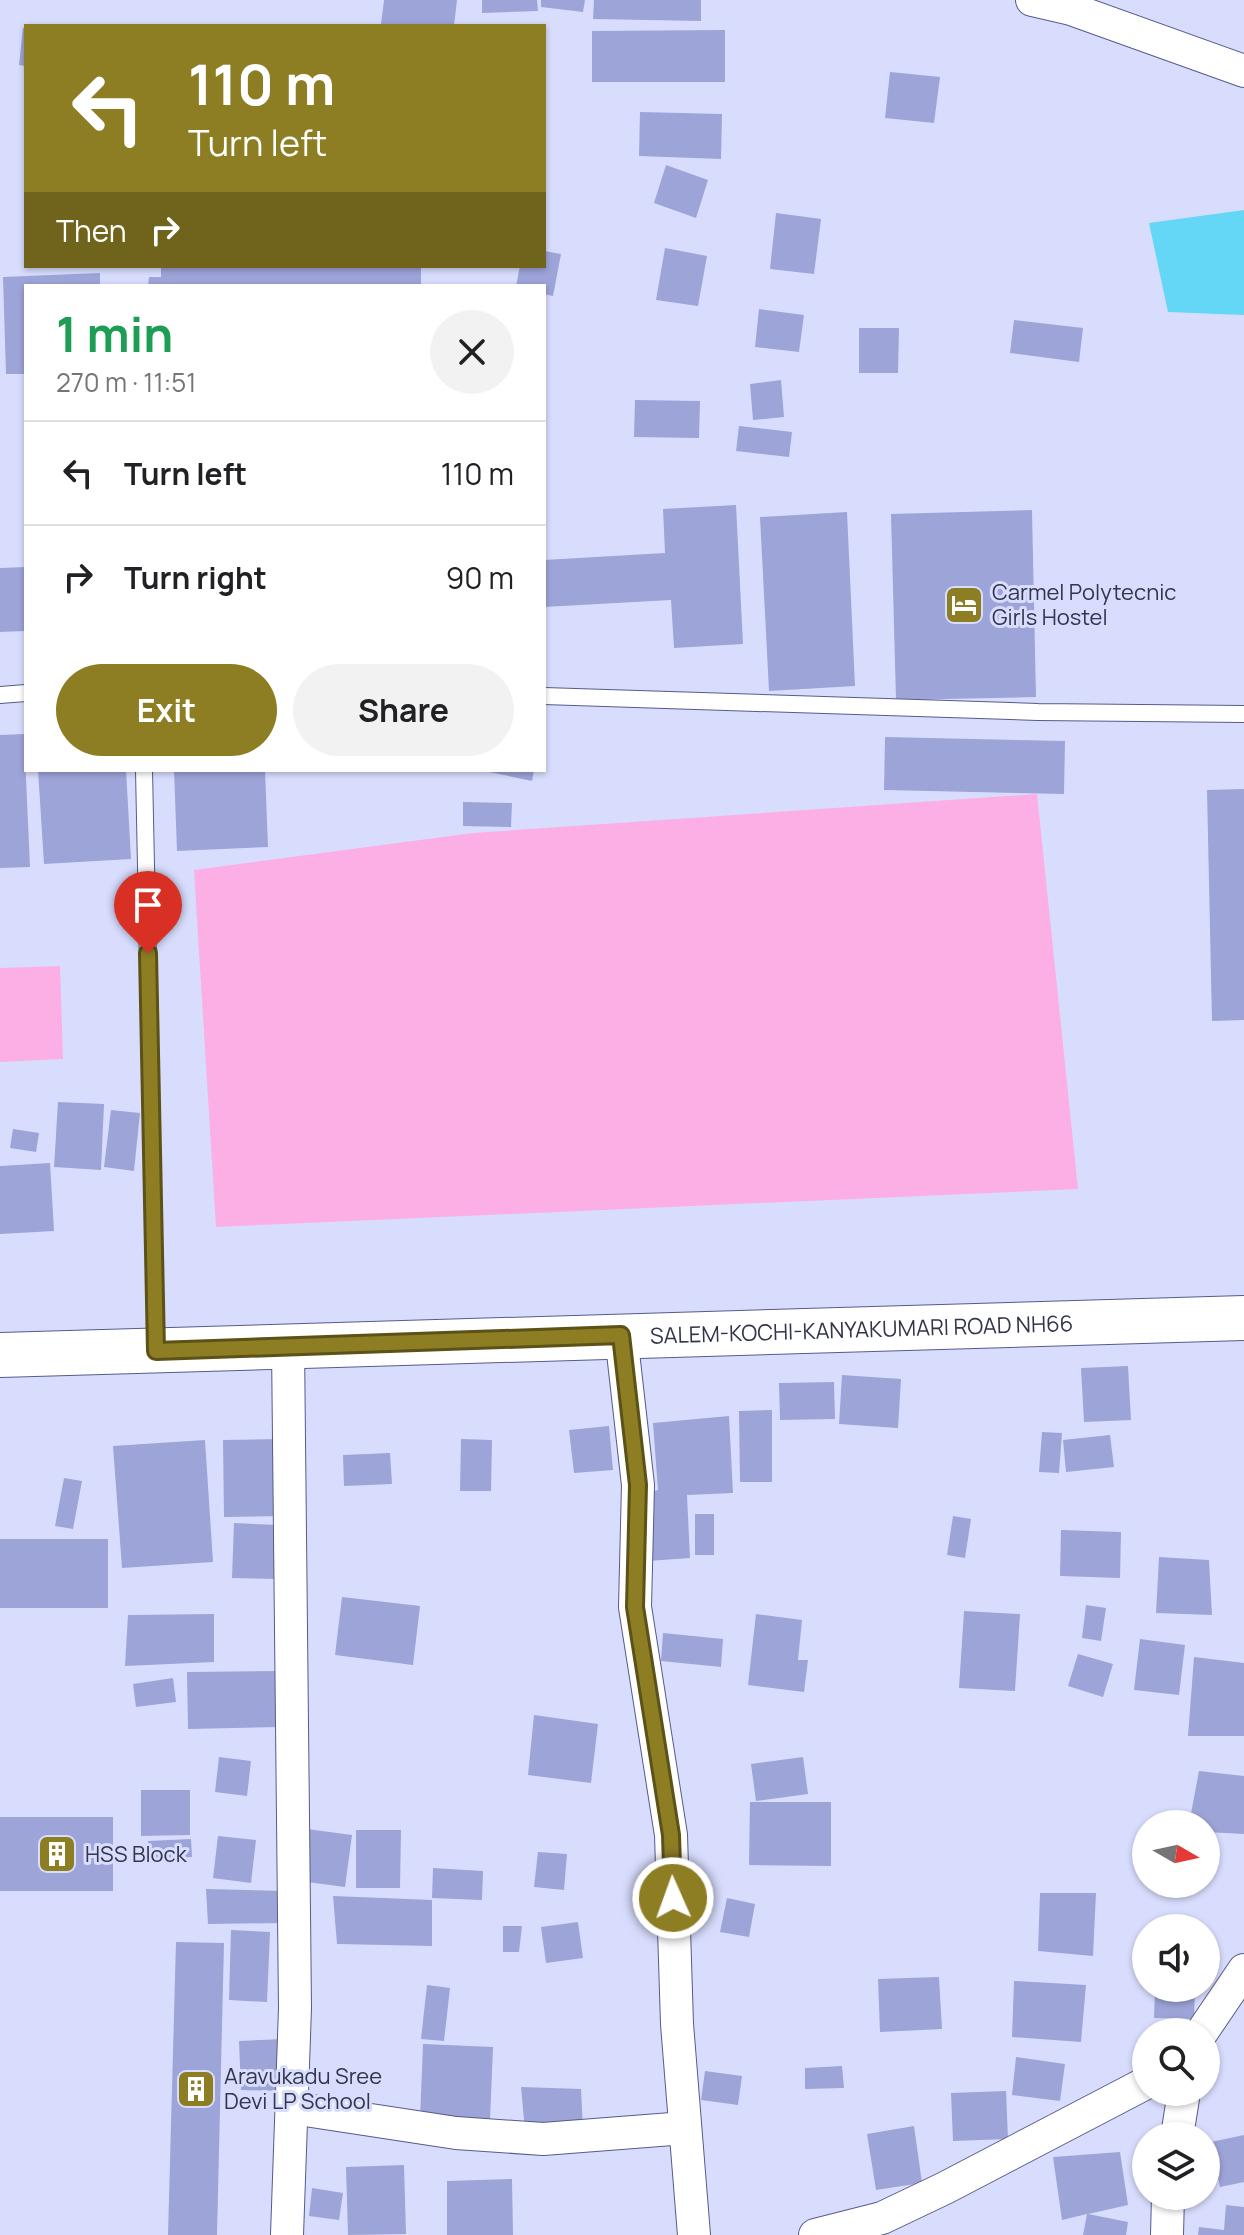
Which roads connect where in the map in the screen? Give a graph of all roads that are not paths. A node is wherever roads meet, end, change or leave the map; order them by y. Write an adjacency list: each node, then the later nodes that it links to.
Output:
1 (1032, 0): 2 (street)
2 (1244, 71)
3 (24, 693): 4 (lane)
4 (0, 695)
5 (546, 696): 6 (lane)
6 (1244, 714)
7 (144, 772): 11 (lane)
8 (1244, 1318): 9 (highway, SALEM-KOCHI-KANYAKUMARI ROAD NH66)
9 (621, 1335): 10 (highway, SALEM-KOCHI-KANYAKUMARI ROAD NH66); 17 (street)
10 (288, 1345): 11 (highway, SALEM-KOCHI-KANYAKUMARI ROAD NH66); 16 (street)
11 (156, 1351): 12 (highway, SALEM-KOCHI-KANYAKUMARI ROAD NH66)
12 (0, 1355)
13 (1244, 1970): 14 (street)
14 (1211, 2018)
15 (1132, 2090): 21 (street)
16 (292, 2108): 17 (street); 19 (street)
17 (685, 2128): 20 (street)
18 (1168, 2210): 22 (street)
19 (287, 2235)
20 (694, 2235)
21 (815, 2235)
22 (1167, 2235)

